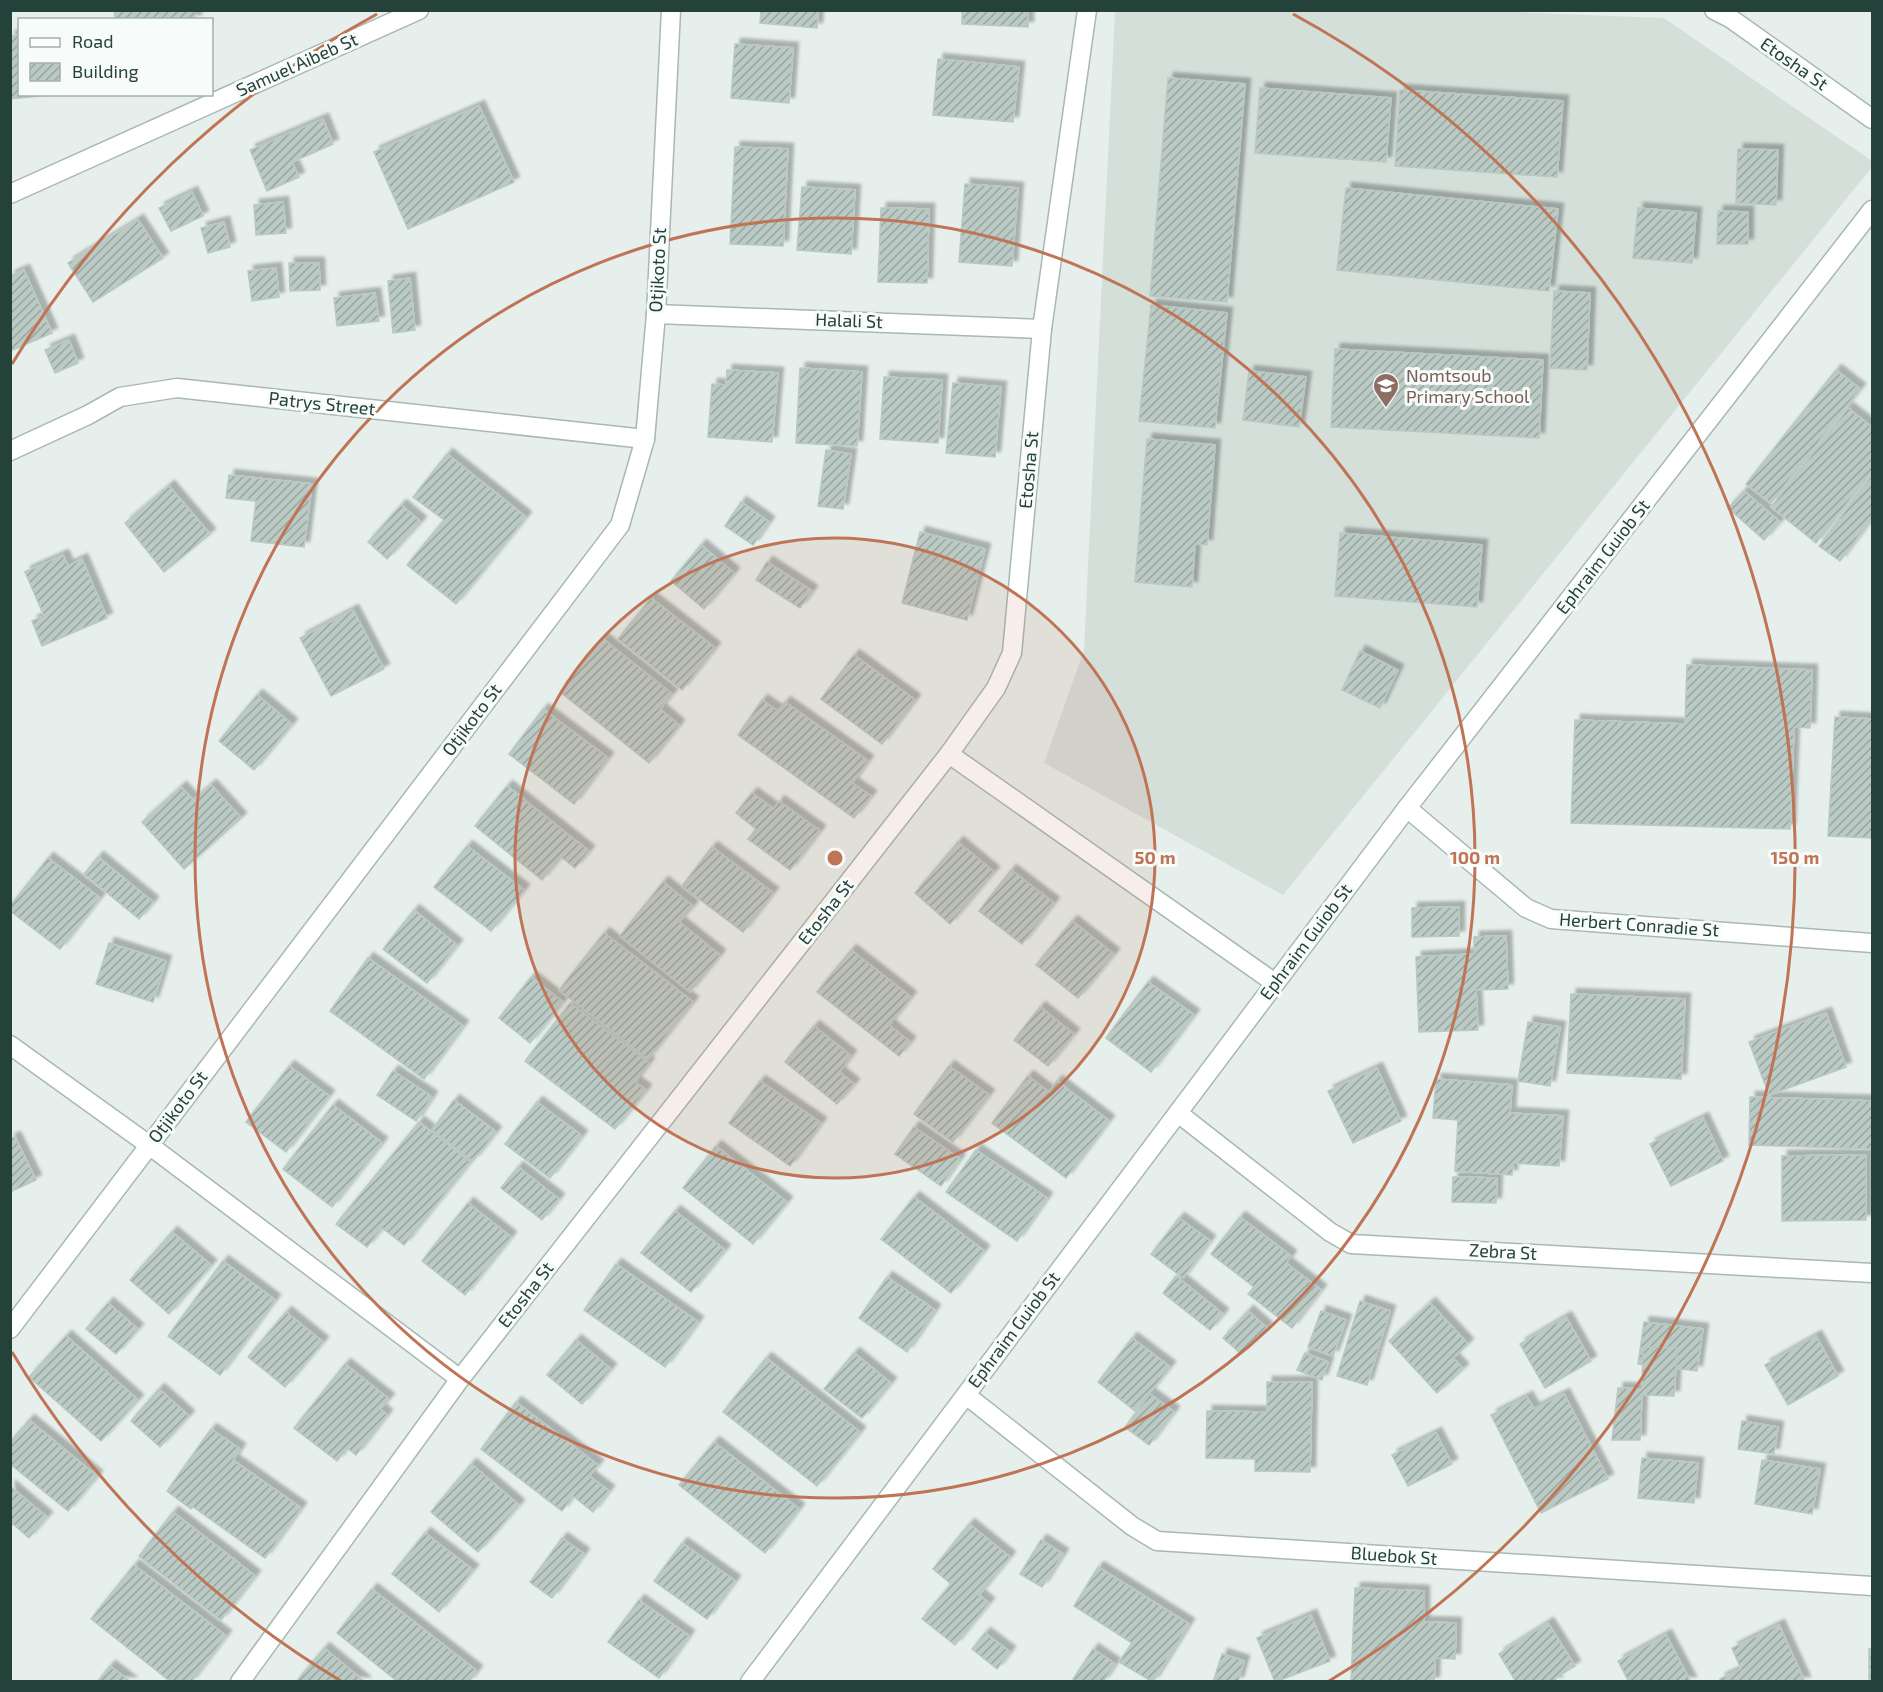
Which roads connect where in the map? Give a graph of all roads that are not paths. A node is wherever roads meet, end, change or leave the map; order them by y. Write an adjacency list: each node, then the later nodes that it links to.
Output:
1 (419, 10): 6 (street, Samuel Aibeb St)
2 (671, 10): 8 (street, Otjikoto St)
3 (1087, 10): 9 (street, Etosha St)
4 (1714, 10): 5 (street, Etosha St)
5 (1872, 119)
6 (10, 194)
7 (1872, 210): 13 (street, Ephraim Guiob St)
8 (656, 314): 9 (street, Halali St); 10 (street, Otjikoto St)
9 (1042, 329): 12 (street, Etosha St)
10 (645, 439): 11 (street, Patrys Street); 18 (street, Otjikoto St)
11 (10, 451)
12 (949, 754): 15 (street); 21 (street, Etosha St)
13 (1407, 808): 14 (street, Herbert Conradie St); 15 (street, Ephraim Guiob St)
14 (1872, 943)
15 (1275, 983): 17 (street, Ephraim Guiob St)
16 (10, 1045): 18 (street)
17 (1178, 1113): 19 (street, Zebra St); 22 (street, Ephraim Guiob St)
18 (149, 1145): 20 (street, Otjikoto St); 21 (street)
19 (1872, 1273)
20 (10, 1329)
21 (460, 1379): 24 (street, Etosha St)
22 (966, 1395): 23 (street, Bluebok St); 25 (street, Ephraim Guiob St)
23 (1872, 1586)
24 (240, 1682)
25 (750, 1682)

